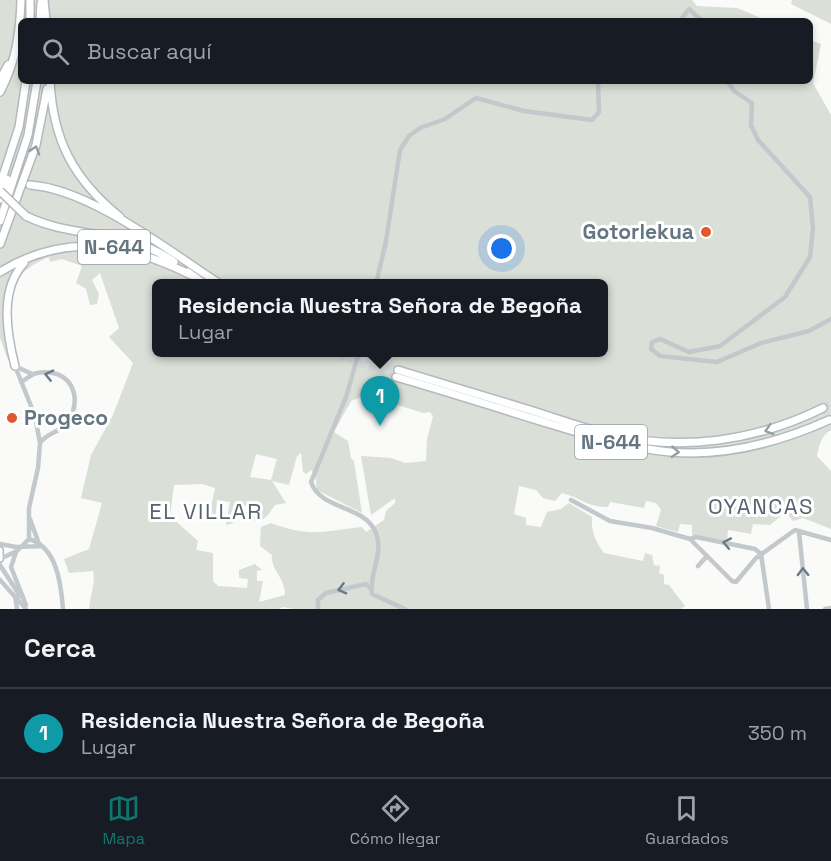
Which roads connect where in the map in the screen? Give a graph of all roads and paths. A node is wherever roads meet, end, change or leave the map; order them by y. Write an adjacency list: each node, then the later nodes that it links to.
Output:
1 (21, 0): 4 (highway)
2 (30, 0): 5 (highway)
3 (42, 0): 6 (highway); 7 (highway)
4 (19, 18)
5 (30, 18)
6 (40, 18)
7 (45, 18)
8 (682, 18): 9 (street)
9 (699, 18)
10 (18, 34): 11 (highway)
11 (17, 46): 12 (highway); 19 (highway)
12 (0, 80)
13 (26, 84): 20 (highway)
14 (36, 84): 25 (highway)
15 (47, 84): 27 (highway, one-way to 15)
16 (48, 84): 26 (highway, N-644)
17 (598, 84): 33 (street)
18 (729, 84): 34 (street)
19 (0, 92)
20 (19, 127): 21 (highway); 24 (highway)
21 (0, 185)
22 (30, 185): 26 (highway, N-644)
23 (0, 191): 30 (highway, bridge)
24 (0, 199)
25 (0, 221)
26 (146, 236): 32 (highway, N-644)
27 (0, 244)
28 (33, 257): 29 (highway, N-644); 30 (highway, N-644); 37 (highway, N-644)
29 (0, 272)
30 (191, 275): 31 (highway, N-644)
31 (197, 279)
32 (212, 279)
33 (377, 279)
34 (831, 320)
35 (0, 327): 37 (highway)
36 (358, 357): 60 (street)
37 (15, 366): 38 (street); 39 (street)
38 (32, 374): 39 (street); 42 (street, one-way to 38)
39 (21, 382): 42 (street)
40 (823, 408): 41 (highway, N-644, one-way to 41)
41 (829, 420)
42 (40, 443): 44 (street)
43 (571, 500): 47 (street)
44 (29, 516): 46 (street); 51 (street)
45 (799, 532): 48 (street); 54 (street); 70 (street, one-way to 45)
46 (29, 539): 50 (street); 51 (street)
47 (690, 539): 54 (street, one-way to 47); 55 (street)
48 (831, 540)
49 (0, 544): 50 (street)
50 (23, 545): 51 (street); 53 (street)
51 (39, 545): 66 (street)
52 (0, 549): 56 (main road)
53 (17, 551): 56 (street); 64 (street)
54 (761, 554): 55 (street); 69 (street)
55 (707, 556): 58 (street)
56 (0, 559)
57 (0, 565): 64 (street)
58 (698, 566)
59 (0, 580): 62 (street)
60 (372, 580): 61 (street); 63 (street)
61 (366, 584): 63 (street); 67 (street, one-way to 67)
62 (14, 593): 64 (street); 64 (street)
63 (372, 594): 68 (street)
64 (22, 608)
65 (831, 608): 71 (street)
66 (63, 609)
67 (318, 609)
68 (405, 609)
69 (769, 609)
70 (807, 609)
71 (825, 609)

